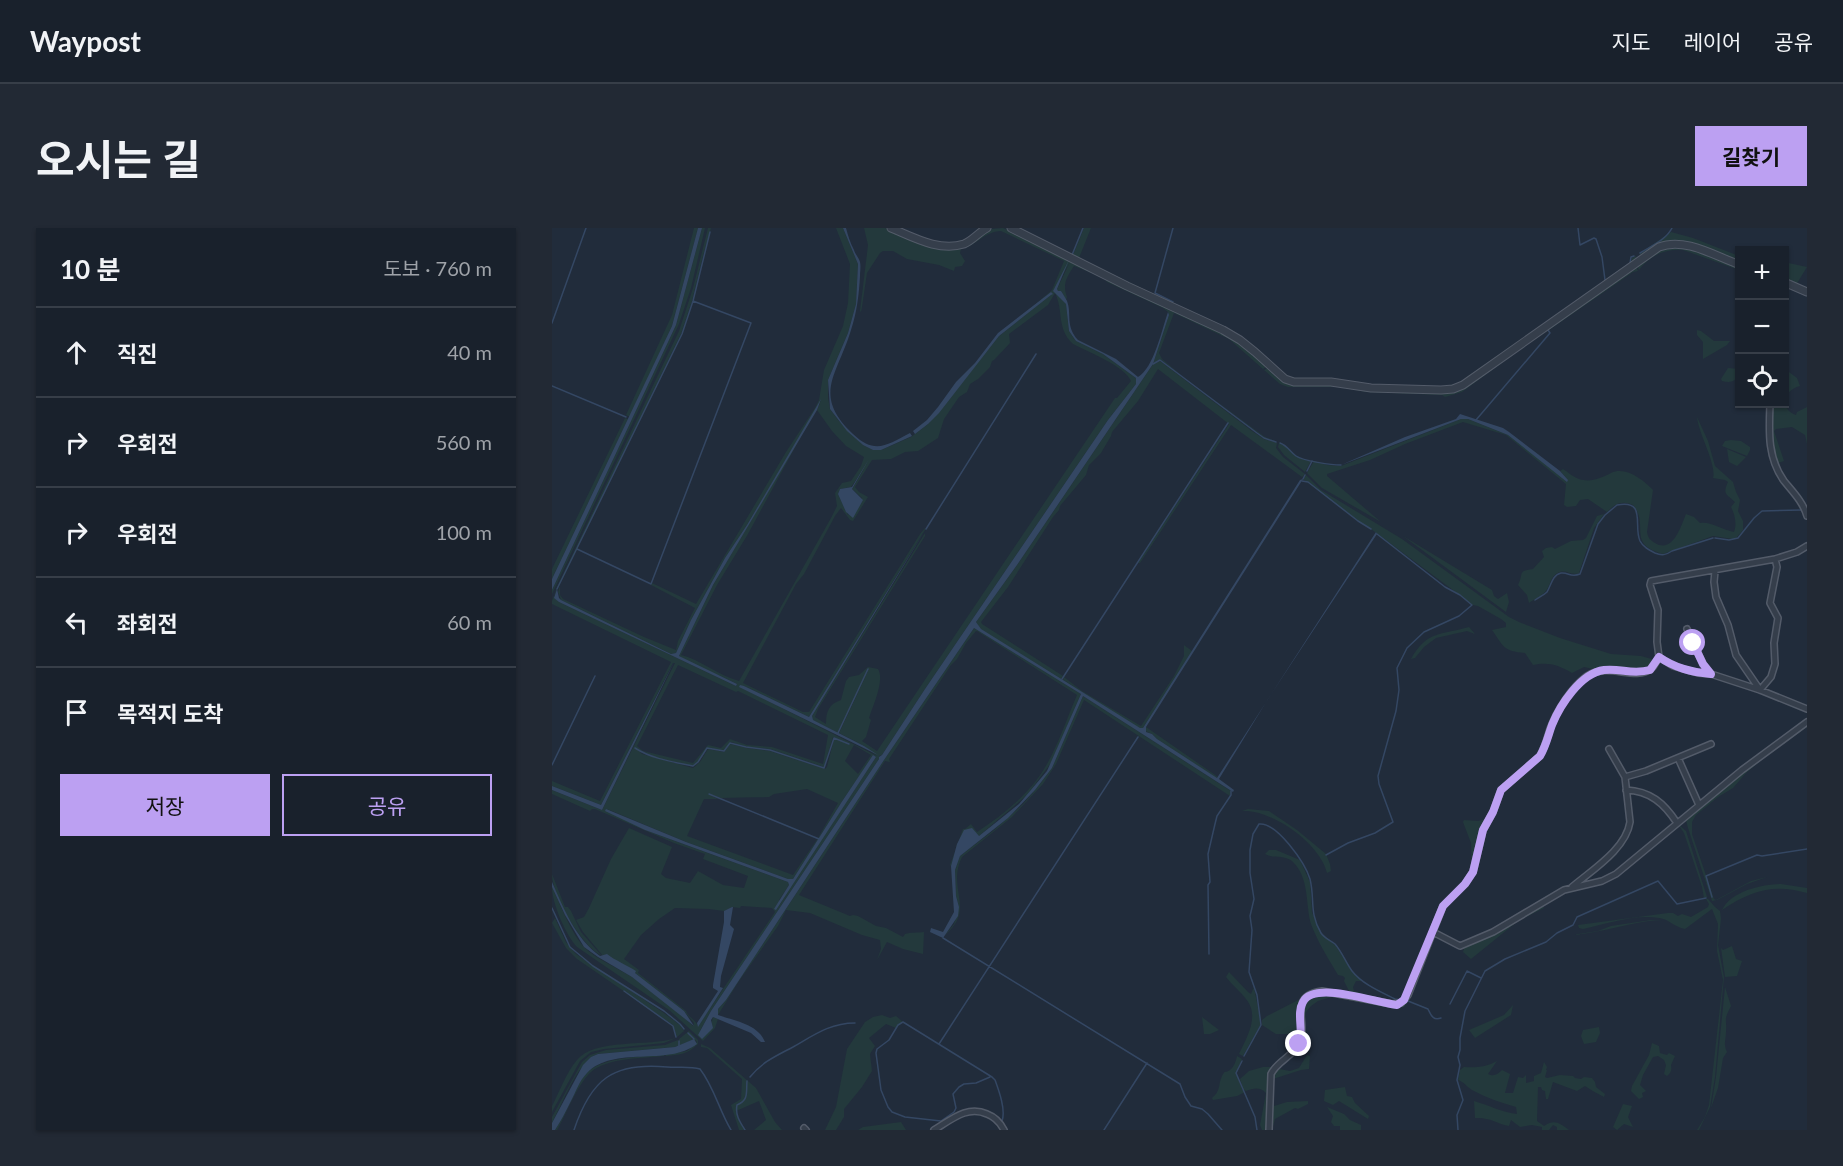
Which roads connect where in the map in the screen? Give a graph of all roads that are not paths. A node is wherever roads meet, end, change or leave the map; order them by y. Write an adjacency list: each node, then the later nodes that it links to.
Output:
1 (891, 228): 2 (street)
2 (987, 228)
3 (1011, 228): 4 (street)
4 (1735, 263)
5 (1789, 285): 6 (street)
6 (1807, 292)
7 (1770, 408): 8 (street)
8 (1807, 516)
9 (1807, 546): 10 (street)
10 (1775, 559): 11 (street); 15 (street)
11 (1715, 571): 13 (street); 15 (street)
12 (1687, 629): 14 (street)
13 (1659, 657): 14 (street); 26 (street)
14 (1711, 674): 15 (street)
15 (1760, 690): 16 (street)
16 (1807, 709)
17 (1807, 722): 23 (street)
18 (1711, 744): 20 (street)
19 (1609, 748): 21 (street)
20 (1678, 758): 21 (street); 23 (street)
21 (1625, 777): 22 (street)
22 (1626, 790): 24 (street); 25 (street)
23 (1700, 805): 24 (street)
24 (1677, 823): 25 (street)
25 (1571, 888): 26 (street)
26 (1433, 932): 29 (street)
27 (934, 1130): 28 (street)
28 (1004, 1130)
29 (1269, 1130)

